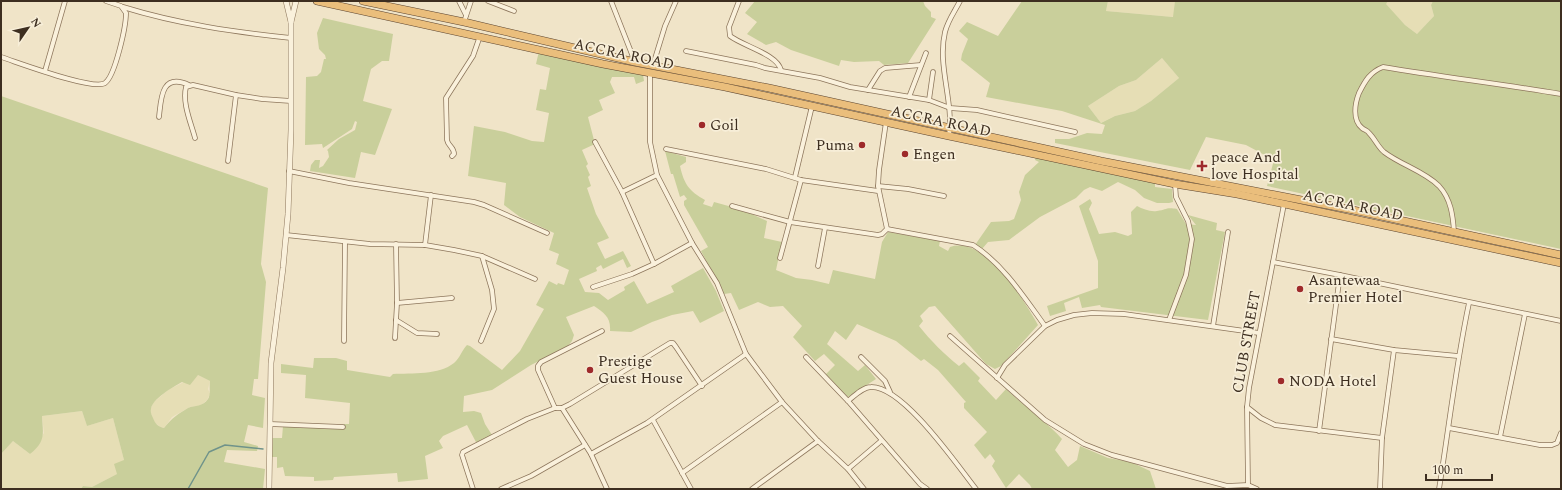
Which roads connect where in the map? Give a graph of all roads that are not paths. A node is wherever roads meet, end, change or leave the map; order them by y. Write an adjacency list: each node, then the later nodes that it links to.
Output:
1 (65, 1): 30 (street)
2 (106, 1): 14 (street)
3 (286, 1): 4 (street); 19 (street)
4 (296, 1): 19 (street)
5 (317, 1): 18 (highway, ACCRA ROAD)
6 (363, 1): 15 (highway, ACCRA ROAD)
7 (459, 1): 17 (street)
8 (471, 1): 17 (street)
9 (488, 1): 16 (street)
10 (611, 1): 26 (street)
11 (676, 1): 27 (street)
12 (739, 1): 29 (street)
13 (960, 1): 41 (street)
14 (121, 6): 22 (street); 30 (street)
15 (394, 8): 18 (highway); 20 (highway, ACCRA ROAD)
16 (514, 11)
17 (466, 15): 20 (street)
18 (390, 16): 21 (highway, ACCRA ROAD)
19 (291, 22): 22 (street)
20 (464, 22): 26 (highway, ACCRA ROAD)
21 (480, 36): 32 (highway, ACCRA ROAD); 50 (street)
22 (292, 38): 39 (street)
23 (686, 51): 29 (street)
24 (926, 53): 28 (street)
25 (1, 57): 30 (street)
26 (635, 62): 27 (highway, ACCRA ROAD)
27 (653, 65): 44 (highway, ACCRA ROAD)
28 (921, 65): 34 (street); 37 (street)
29 (781, 70): 34 (street)
30 (45, 71)
31 (933, 72): 38 (street)
32 (650, 73): 40 (highway, ACCRA ROAD); 53 (street)
33 (189, 85): 36 (street); 42 (street); 47 (street)
34 (868, 90): 37 (street)
35 (1561, 94): 67 (street)
36 (236, 95): 39 (street); 51 (street)
37 (909, 97): 38 (street)
38 (929, 100): 41 (street)
39 (291, 101): 52 (street)
40 (812, 106): 43 (highway, ACCRA ROAD); 54 (street)
41 (950, 108): 44 (street); 45 (street)
42 (159, 117)
43 (886, 122): 46 (highway, ACCRA ROAD); 57 (street)
44 (950, 127): 46 (street); 67 (highway, ACCRA ROAD)
45 (1075, 132)
46 (949, 136): 56 (highway, ACCRA ROAD)
47 (195, 138)
48 (595, 142): 58 (street)
49 (666, 149): 54 (street)
50 (452, 156)
51 (228, 161)
52 (289, 171): 59 (street); 69 (street)
53 (657, 175): 58 (street); 71 (street)
54 (795, 177): 55 (street)
55 (801, 180): 57 (street); 63 (street)
56 (1175, 184): 61 (highway, ACCRA ROAD); 89 (street)
57 (878, 189): 60 (street); 65 (street)
58 (622, 192): 79 (street)
59 (431, 195): 68 (street); 73 (street)
60 (944, 196)
61 (1284, 204): 77 (street, CLUB STREET); 78 (highway, ACCRA ROAD)
62 (732, 206): 63 (street)
63 (790, 222): 64 (street); 76 (street)
64 (825, 228): 65 (street); 80 (street)
65 (887, 229): 91 (street)
66 (1228, 232): 92 (street)
67 (1454, 232): 74 (highway, ACCRA ROAD)
68 (547, 233)
69 (286, 235): 70 (street); 115 (street)
70 (345, 242): 72 (street); 99 (street)
71 (692, 243): 79 (street); 102 (street)
72 (396, 244): 73 (street); 85 (street)
73 (425, 245): 75 (street)
74 (1561, 255)
75 (482, 256): 82 (street); 100 (street)
76 (780, 258)
77 (1273, 262): 81 (street); 94 (street, CLUB STREET)
78 (1561, 263)
79 (654, 264): 83 (street)
80 (818, 266)
81 (1340, 275): 86 (street); 98 (street)
82 (535, 278)
83 (593, 287)
84 (452, 298): 85 (street)
85 (397, 303): 88 (street)
86 (1469, 303): 87 (street); 103 (street)
87 (1525, 314): 90 (street); 120 (street)
88 (396, 320): 95 (street); 97 (street)
89 (1168, 320): 91 (street); 92 (street)
90 (1561, 321)
91 (1045, 326): 106 (street)
92 (1213, 326): 94 (street)
93 (602, 331): 112 (street)
94 (1259, 333): 111 (street, CLUB STREET)
95 (437, 334)
96 (950, 336): 106 (street)
97 (395, 338)
98 (1331, 339): 101 (street); 118 (street)
99 (344, 341)
100 (481, 341)
101 (1394, 350): 103 (street); 121 (street)
102 (746, 354): 107 (street); 110 (street)
103 (1458, 356): 117 (street)
104 (806, 357): 109 (street)
105 (861, 357): 108 (street)
106 (997, 378): 129 (street)
107 (702, 386): 113 (street); 114 (street)
108 (890, 393): 109 (street); 138 (street)
109 (848, 401): 123 (street)
110 (782, 402): 122 (street); 127 (street)
111 (1247, 407): 118 (street); 128 (street, CLUB STREET)
112 (555, 408): 113 (street); 131 (street)
113 (562, 408): 124 (street)
114 (653, 420): 125 (street); 127 (street)
115 (270, 424): 116 (street); 130 (street)
116 (343, 427)
117 (1449, 428): 120 (street); 141 (street)
118 (1319, 431): 121 (street)
119 (1561, 433): 120 (street)
120 (1500, 437)
121 (1382, 438): 140 (street)
122 (818, 441): 126 (street); 135 (street)
123 (881, 441): 126 (street); 137 (street)
124 (585, 445): 125 (street); 132 (street)
125 (591, 454): 133 (street)
126 (848, 469): 136 (street)
127 (682, 473): 134 (street)
128 (1248, 485): 129 (street); 139 (street)
129 (1236, 488)
130 (269, 489)
131 (473, 489)
132 (501, 489)
133 (607, 489)
134 (691, 489)
135 (752, 489)
136 (864, 489)
137 (927, 489)
138 (976, 489)
139 (1257, 489)
140 (1380, 489)
141 (1439, 489)

